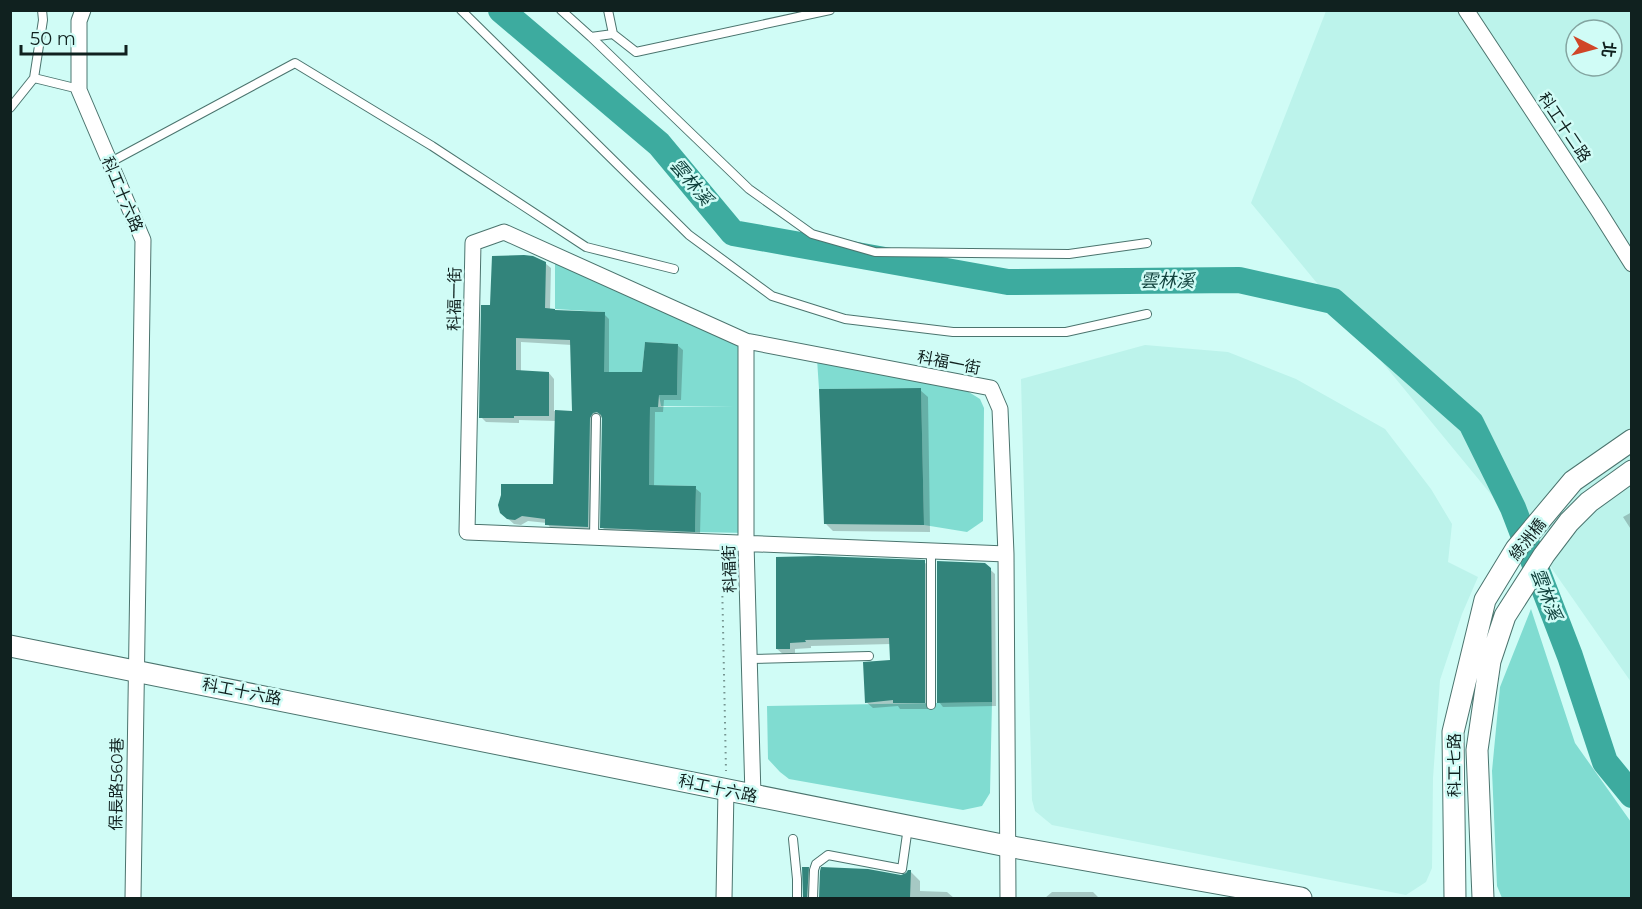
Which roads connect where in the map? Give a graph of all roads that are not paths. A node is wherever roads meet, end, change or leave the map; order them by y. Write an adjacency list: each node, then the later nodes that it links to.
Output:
1 (42, 10): 10 (lane)
2 (83, 10): 11 (street, 科工十六路)
3 (461, 10): 17 (lane)
4 (561, 10): 9 (lane)
5 (608, 10): 8 (lane)
6 (830, 10): 8 (lane)
7 (1466, 10): 15 (street, 科工十二路)
8 (613, 34): 9 (lane)
9 (591, 37): 14 (lane)
10 (34, 78): 11 (lane); 12 (lane)
11 (79, 90): 13 (street, 科工十六路)
12 (10, 108)
13 (109, 163): 16 (lane); 31 (street, 科工十六路)
14 (1147, 243)
15 (1632, 264)
16 (674, 269)
17 (1147, 314)
18 (746, 341): 22 (street, 科福一街); 23 (street, 科福街); 25 (street, 科福一街)
19 (596, 418): 22 (lane)
20 (1632, 440): 26 (street, 綠洲橋)
21 (1632, 471): 27 (street, 綠洲橋)
22 (594, 537): 23 (street, 科福一街)
23 (746, 543): 24 (street, 科福一街); 30 (street, 科福街)
24 (931, 551): 25 (street, 科福一街); 32 (lane)
25 (1006, 554): 37 (street, 科福一街)
26 (1485, 600): 44 (street, 科工七路)
27 (1505, 616): 45 (street, 科工七路)
28 (10, 646): 31 (street, 科工十六路)
29 (869, 656): 30 (lane)
30 (750, 659): 34 (street, 科福街)
31 (136, 670): 33 (street, 科工十六路); 38 (street, 保長路560巷)
32 (931, 705)
33 (726, 789): 34 (street, 科工十六路); 39 (street)
34 (753, 795): 35 (street, 科工十六路)
35 (908, 826): 37 (street, 科工十六路); 41 (lane)
36 (793, 838): 40 (lane)
37 (1007, 846): 42 (street, 科福一街); 43 (street, 科工十六路)
38 (133, 898)
39 (724, 898)
40 (797, 898)
41 (813, 898)
42 (1008, 898)
43 (1302, 898)
44 (1455, 898)
45 (1483, 898)

